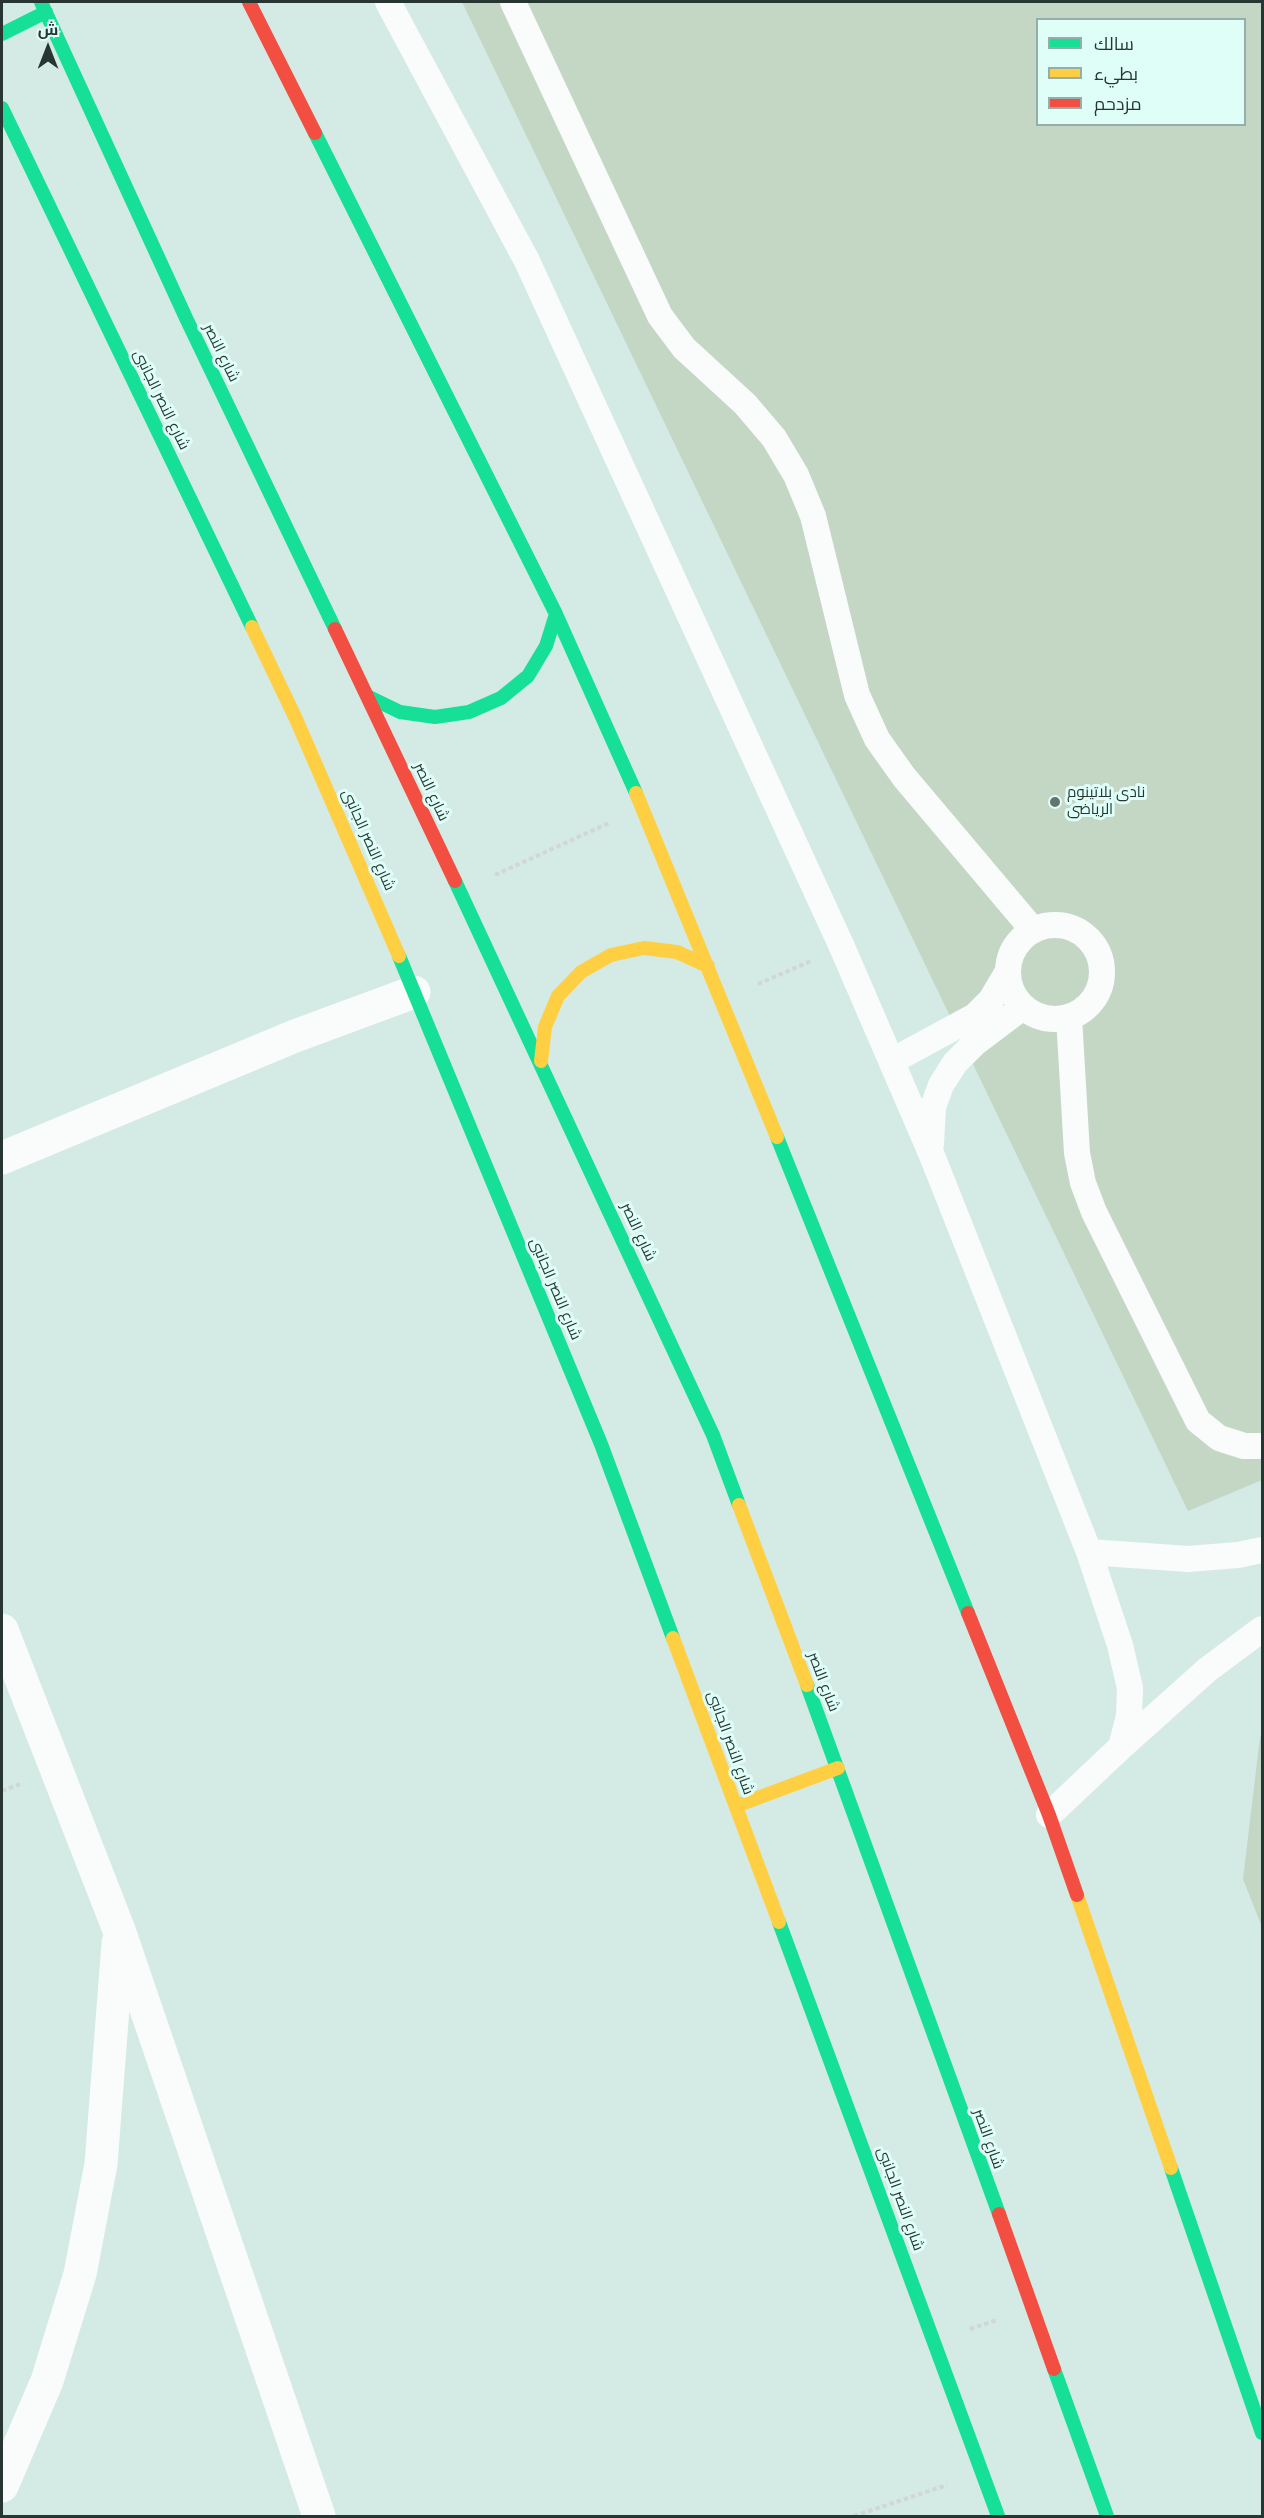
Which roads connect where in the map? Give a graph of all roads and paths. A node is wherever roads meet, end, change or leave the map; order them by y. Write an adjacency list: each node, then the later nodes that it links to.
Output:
1 (249, 2): 7 (main road)
2 (388, 2): 12 (lane)
3 (513, 2): 11 (lane)
4 (44, 7): 5 (main road); 8 (main road, شارع النصر)
5 (2, 34)
6 (2, 108): 15 (main road, شارع النصر الجانبى)
7 (556, 614): 8 (main road); 9 (main road)
8 (369, 697): 10 (main road, شارع النصر)
9 (642, 808): 10 (path); 13 (main road)
10 (458, 892): 19 (main road, شارع النصر)
11 (1033, 930): 14 (lane); 18 (lane)
12 (842, 947): 16 (path); 20 (lane)
13 (708, 966): 16 (main road); 19 (main road)
14 (1007, 973): 17 (lane); 20 (lane)
15 (414, 992): 22 (street); 30 (main road, شارع النصر الجانبى)
16 (722, 1000): 31 (main road)
17 (1023, 1007): 18 (lane); 21 (lane)
18 (1069, 1017): 23 (lane)
19 (541, 1061): 29 (main road, شارع النصر)
20 (892, 1061): 21 (lane)
21 (932, 1154): 25 (lane)
22 (2, 1158)
23 (1263, 1446)
24 (1263, 1550): 25 (lane)
25 (1089, 1552): 28 (lane)
26 (1263, 1629): 28 (lane)
27 (2, 1630): 32 (street)
28 (1121, 1747): 31 (lane)
29 (838, 1768): 30 (main road); 33 (main road, شارع النصر)
30 (736, 1806): 34 (main road, شارع النصر الجانبى)
31 (1049, 1815): 35 (main road)
32 (119, 1930): 37 (street); 38 (street)
33 (1032, 2308): 34 (path); 41 (main road, شارع النصر)
34 (935, 2341): 36 (main road, شارع النصر الجانبى)
35 (1263, 2433)
36 (982, 2474): 39 (path); 40 (main road, شارع النصر الجانبى)
37 (2, 2486)
38 (319, 2517)
39 (854, 2517)
40 (998, 2517)
41 (1107, 2517)

